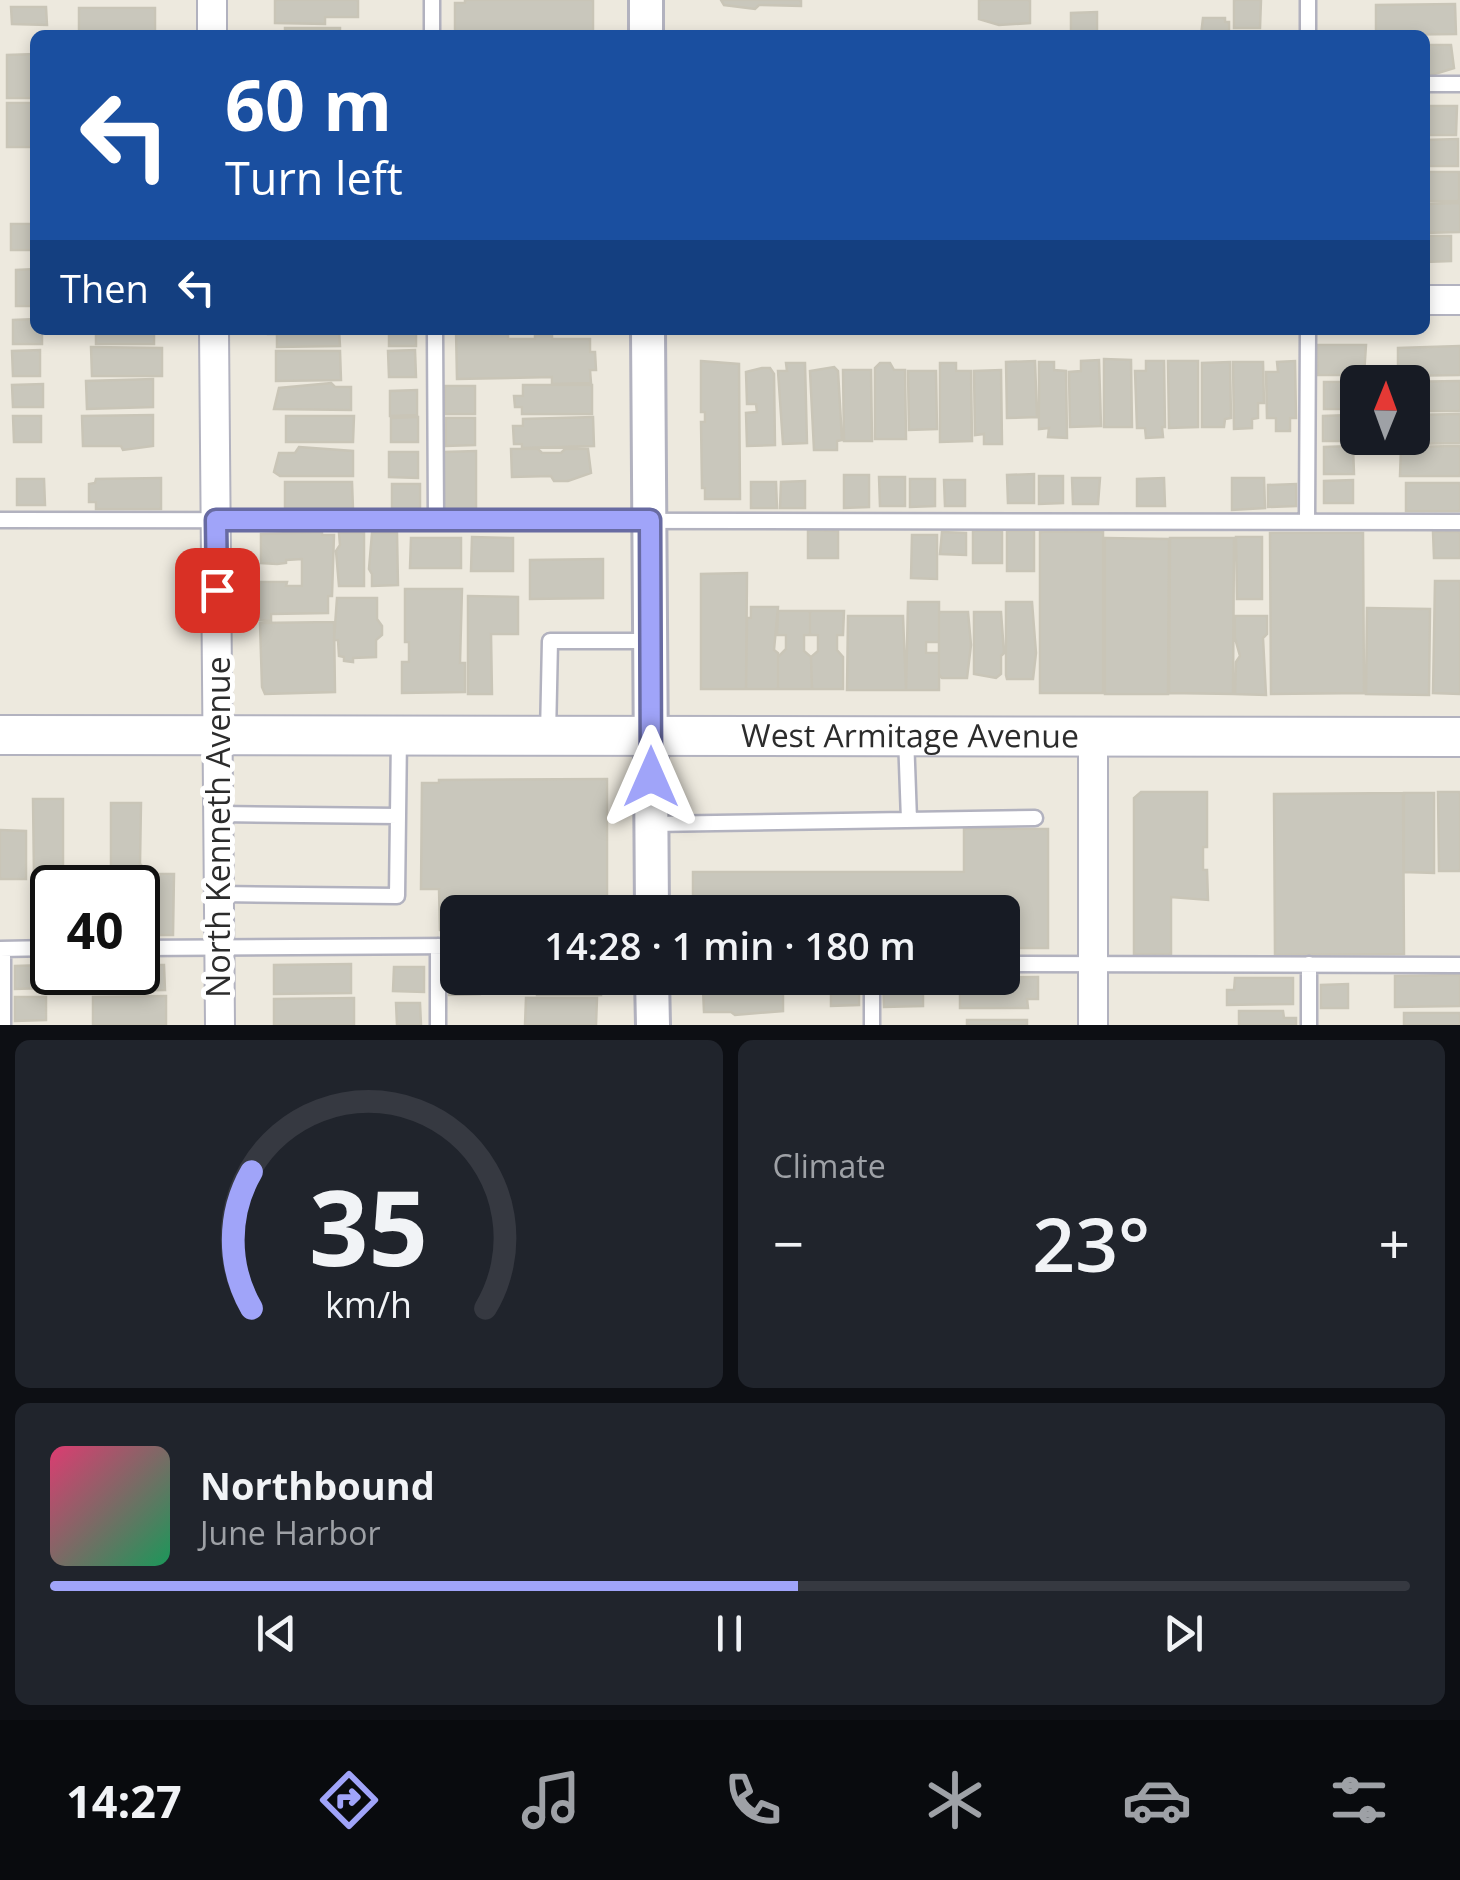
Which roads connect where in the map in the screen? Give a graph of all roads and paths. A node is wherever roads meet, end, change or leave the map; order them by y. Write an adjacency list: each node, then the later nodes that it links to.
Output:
1 (212, 0): 5 (street)
2 (432, 0): 6 (lane)
3 (646, 0): 7 (street)
4 (1308, 0): 8 (lane)
5 (212, 30)
6 (432, 30)
7 (646, 30)
8 (1308, 30)
9 (1430, 84): 10 (lane)
10 (1460, 84)
11 (1430, 300): 12 (street)
12 (1460, 300)
13 (214, 335): 18 (street, North Kenneth Avenue)
14 (435, 335): 19 (lane)
15 (648, 335): 20 (street)
16 (1308, 335): 21 (lane)
17 (0, 520): 18 (lane)
18 (216, 520): 19 (lane); 26 (street, North Kenneth Avenue)
19 (436, 520): 20 (lane)
20 (650, 520): 21 (lane); 23 (street)
21 (1307, 521): 22 (lane)
22 (1460, 522)
23 (650, 642): 27 (lane); 28 (street)
24 (399, 735): 26 (main road, West Armitage Avenue); 27 (main road, West Armitage Avenue); 33 (lane)
25 (0, 736): 26 (main road, West Armitage Avenue)
26 (219, 736): 32 (street, North Kenneth Avenue)
27 (548, 736): 28 (main road, West Armitage Avenue)
28 (651, 736): 29 (main road, West Armitage Avenue); 36 (street)
29 (906, 736): 30 (main road, West Armitage Avenue); 35 (lane)
30 (1092, 736): 31 (main road, West Armitage Avenue); 45 (street)
31 (1460, 737)
32 (219, 814): 33 (lane); 37 (street, North Kenneth Avenue)
33 (398, 816): 37 (lane)
34 (1036, 818): 35 (lane)
35 (909, 820): 36 (lane)
36 (652, 824): 38 (street)
37 (220, 894): 43 (street, North Kenneth Avenue)
38 (652, 895)
39 (438, 946): 43 (lane); 52 (lane)
40 (1, 948): 41 (lane); 50 (lane)
41 (30, 948)
42 (160, 948): 43 (lane)
43 (220, 948): 51 (street, North Kenneth Avenue)
44 (1020, 964): 45 (lane)
45 (1093, 964): 46 (lane); 55 (street)
46 (1309, 964): 47 (lane); 56 (lane)
47 (1460, 965)
48 (652, 995): 53 (street)
49 (872, 995): 54 (lane)
50 (3, 1025)
51 (220, 1025)
52 (438, 1025)
53 (652, 1025)
54 (872, 1025)
55 (1093, 1025)
56 (1310, 1025)

